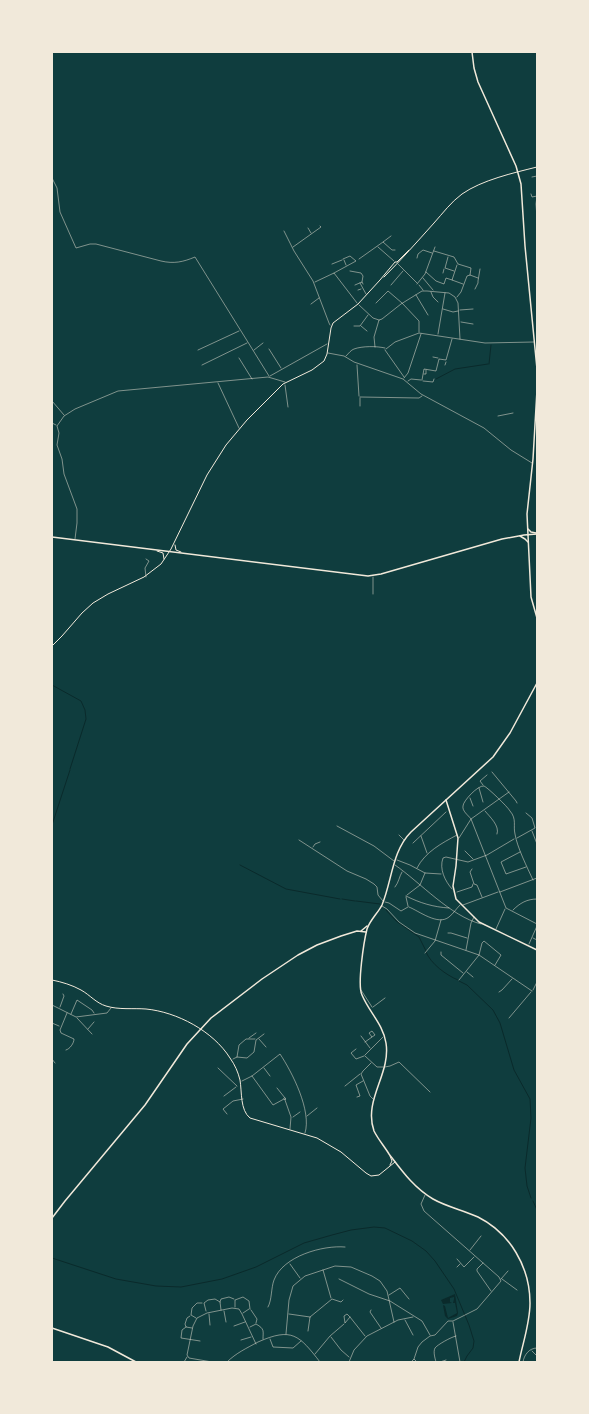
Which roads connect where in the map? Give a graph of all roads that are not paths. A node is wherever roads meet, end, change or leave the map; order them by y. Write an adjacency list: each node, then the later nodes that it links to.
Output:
1 (472, 52): 3 (main road)
2 (537, 167): 3 (street)
3 (518, 172): 28 (street); 86 (main road)
4 (537, 176): 5 (street)
5 (532, 177)
6 (52, 178): 79 (street)
7 (531, 194): 8 (street)
8 (537, 196): 9 (street)
9 (536, 204): 10 (street)
10 (536, 212): 11 (street)
11 (537, 218)
12 (320, 226): 15 (street)
13 (308, 228): 15 (street)
14 (284, 231): 20 (street)
15 (312, 234): 20 (street)
16 (391, 236): 17 (street)
17 (383, 242): 18 (street); 21 (street)
18 (377, 246): 27 (street); 28 (street)
19 (435, 246): 22 (street)
20 (292, 248): 45 (street)
21 (395, 250)
22 (434, 251): 23 (street); 24 (street)
23 (433, 253): 25 (street); 37 (street)
24 (449, 256): 30 (street); 32 (street)
25 (417, 258)
26 (344, 259): 29 (street); 31 (street); 31 (street)
27 (359, 259)
28 (396, 263): 34 (street); 59 (street)
29 (332, 264)
30 (458, 264): 36 (street); 40 (street)
31 (347, 266): 38 (street)
32 (445, 268): 36 (street); 39 (street)
33 (480, 269): 42 (street)
34 (404, 270): 48 (street); 49 (street)
35 (350, 271): 44 (street)
36 (455, 271): 43 (street)
37 (426, 272): 41 (street); 43 (street)
38 (334, 273): 45 (street); 67 (street)
39 (443, 273)
40 (470, 275): 42 (street); 50 (street)
41 (423, 278): 49 (street); 57 (street)
42 (478, 278): 53 (street)
43 (452, 280): 50 (street)
44 (362, 282): 46 (street); 47 (street)
45 (314, 283): 61 (street)
46 (360, 283): 51 (street); 52 (street)
47 (363, 284)
48 (391, 284)
49 (417, 284): 55 (street)
50 (464, 284): 62 (street)
51 (355, 285)
52 (362, 289): 54 (street); 59 (street)
53 (475, 289)
54 (358, 290)
55 (423, 291): 56 (street); 60 (street)
56 (431, 291): 57 (street); 63 (street)
57 (433, 291): 58 (street)
58 (445, 292): 62 (street); 68 (street)
59 (366, 295): 67 (street)
60 (416, 295): 65 (street); 72 (street)
61 (320, 297): 66 (street); 76 (street)
62 (456, 298): 70 (street)
63 (438, 302)
64 (376, 303): 65 (street)
65 (402, 303): 73 (street); 81 (street)
66 (311, 304)
67 (358, 304): 71 (street); 76 (street)
68 (442, 308): 70 (street); 83 (street)
69 (472, 309): 70 (street)
70 (459, 310): 74 (street)
71 (369, 314): 73 (street); 78 (street)
72 (428, 314)
73 (379, 320): 90 (street)
74 (459, 321): 75 (street); 85 (street)
75 (473, 324)
76 (332, 326): 89 (street)
77 (354, 326): 78 (street)
78 (360, 326): 80 (street)
79 (240, 330): 87 (street); 93 (street)
80 (367, 331)
81 (419, 333): 82 (street); 91 (street)
82 (421, 333): 83 (street); 117 (street)
83 (437, 335): 84 (street)
84 (452, 338): 85 (street); 94 (street)
85 (460, 339): 86 (street)
86 (536, 342): 105 (main road)
87 (248, 343): 95 (street); 107 (street)
88 (263, 343): 95 (street)
89 (328, 344): 97 (street); 109 (street)
90 (376, 347): 91 (street); 99 (street)
91 (386, 348): 117 (street)
92 (269, 349): 109 (street)
93 (198, 350)
94 (449, 350): 96 (street); 98 (street)
95 (253, 351): 115 (street)
96 (453, 351)
97 (328, 353): 99 (street); 121 (street)
98 (448, 356): 101 (street); 104 (street)
99 (346, 357): 106 (street)
100 (434, 357): 103 (street)
101 (451, 357)
102 (239, 358): 116 (street)
103 (439, 359): 104 (street); 112 (street)
104 (446, 360): 108 (street)
105 (536, 360): 111 (main road)
106 (357, 363): 117 (street); 125 (street)
107 (202, 365)
108 (445, 365)
109 (282, 369): 115 (street)
110 (427, 369): 112 (street); 113 (street); 113 (street)
111 (537, 369)
112 (436, 371): 114 (street)
113 (424, 374): 119 (street)
114 (436, 374)
115 (270, 378): 116 (street); 121 (street)
116 (252, 379): 120 (street)
117 (403, 379): 122 (street)
118 (434, 379): 119 (street)
119 (422, 380): 122 (street)
120 (217, 382): 130 (street); 134 (street)
121 (285, 382): 128 (street); 134 (street)
122 (407, 382): 124 (street)
123 (537, 390): 135 (main road)
124 (423, 395): 125 (street); 135 (street)
125 (360, 397): 127 (street)
126 (52, 401): 130 (street)
127 (360, 406)
128 (288, 407)
129 (513, 413): 131 (street)
130 (65, 415): 133 (street)
131 (498, 416)
132 (52, 423): 133 (street)
133 (57, 426): 141 (street)
134 (240, 428): 143 (street)
135 (534, 464): 136 (main road)
136 (527, 527): 137 (main road); 138 (main road)
137 (537, 534): 138 (main road)
138 (528, 535): 139 (main road); 142 (main road)
139 (518, 536): 142 (main road); 150 (main road)
140 (52, 537): 141 (main road)
141 (74, 540): 144 (main road)
142 (528, 542): 152 (main road)
143 (174, 543): 145 (street); 146 (street)
144 (154, 550): 145 (main road); 148 (street)
145 (170, 552): 146 (main road); 148 (street)
146 (193, 555): 150 (main road)
147 (146, 559): 149 (street)
148 (164, 561): 149 (street)
149 (146, 576): 153 (street)
150 (373, 576): 151 (street)
151 (372, 594)
152 (537, 618)
153 (52, 646)
154 (537, 683): 161 (main road)
155 (492, 772): 159 (street)
156 (487, 776): 157 (street)
157 (484, 786): 158 (street); 162 (street)
158 (479, 787): 160 (street); 163 (street)
159 (509, 792): 162 (street); 164 (street)
160 (469, 796): 165 (street); 169 (street)
161 (446, 800): 175 (main road); 179 (main road)
162 (499, 800): 166 (street); 177 (street)
163 (483, 802)
164 (517, 802)
165 (473, 806)
166 (485, 809): 169 (street); 172 (street)
167 (446, 812): 174 (street)
168 (526, 813): 171 (street)
169 (471, 819): 176 (street); 187 (street)
170 (337, 826): 190 (street)
171 (531, 830): 177 (street); 182 (street)
172 (497, 834)
173 (399, 835): 179 (street)
174 (421, 835): 181 (street); 186 (street)
175 (457, 835): 176 (main road); 186 (street)
176 (458, 838): 188 (main road)
177 (516, 838): 185 (street); 187 (street)
178 (299, 840): 183 (street)
179 (404, 840): 190 (main road)
180 (320, 842): 183 (street)
181 (413, 843)
182 (537, 844)
183 (313, 848): 209 (street)
184 (465, 851): 189 (street)
185 (521, 851): 192 (street); 192 (street)
186 (428, 854): 193 (street)
187 (485, 856): 189 (street); 205 (street)
188 (457, 860): 189 (street); 197 (street); 203 (main road)
189 (473, 860)
190 (396, 861): 191 (main road); 193 (street)
191 (395, 865): 195 (street); 209 (main road)
192 (527, 867): 199 (street)
193 (417, 868): 196 (street)
194 (472, 869): 200 (street)
195 (403, 871): 201 (street); 202 (street)
196 (426, 873): 197 (street); 201 (street)
197 (443, 874): 203 (street)
198 (537, 878): 199 (street)
199 (533, 880): 205 (street)
200 (474, 884): 204 (street); 207 (street)
201 (420, 886): 206 (street); 213 (street)
202 (395, 887)
203 (453, 889): 210 (main road)
204 (457, 892)
205 (499, 892): 207 (street); 214 (street)
206 (406, 896): 212 (street); 213 (street)
207 (482, 898): 210 (street)
208 (537, 899): 216 (street)
209 (383, 901): 211 (main road); 212 (street)
210 (461, 905): 215 (street); 217 (main road)
211 (381, 906): 221 (main road); 230 (street)
212 (408, 907): 218 (street)
213 (450, 908): 215 (street)
214 (506, 908): 216 (street); 223 (street)
215 (455, 911): 218 (street); 219 (street)
216 (512, 911): 222 (street)
217 (474, 917): 219 (street); 220 (main road)
218 (442, 919): 230 (street)
219 (472, 921): 220 (street); 227 (street)
220 (482, 923): 223 (main road)
221 (369, 925): 224 (main road); 225 (main road)
222 (537, 925): 228 (street)
223 (496, 929): 231 (main road)
224 (360, 931): 225 (main road); 262 (main road)
225 (366, 932): 252 (main road)
226 (448, 934): 227 (street)
227 (468, 938): 233 (street)
228 (532, 938): 229 (street); 231 (street)
229 (537, 940)
230 (435, 941): 233 (street); 235 (street)
231 (528, 946): 232 (main road)
232 (537, 950)
233 (466, 951): 236 (street)
234 (440, 952): 239 (street)
235 (425, 953)
236 (479, 955): 237 (street); 237 (street); 238 (street)
237 (495, 966): 241 (street)
238 (466, 971): 239 (street); 240 (street)
239 (464, 974): 243 (street)
240 (473, 977)
241 (513, 978): 245 (street); 246 (street)
242 (52, 980): 250 (street)
243 (459, 980)
244 (537, 982): 245 (street)
245 (532, 991): 257 (street)
246 (499, 992)
247 (63, 994): 251 (street)
248 (385, 998): 252 (street)
249 (52, 1005): 251 (street)
250 (111, 1007): 255 (street); 262 (street)
251 (59, 1008): 253 (street)
252 (371, 1008): 267 (main road)
253 (68, 1013): 254 (street); 260 (street)
254 (71, 1014): 255 (street); 256 (street)
255 (94, 1014): 256 (street)
256 (77, 1017): 261 (street)
257 (509, 1018)
258 (94, 1022): 261 (street)
259 (52, 1023): 260 (street)
260 (60, 1027): 276 (street)
261 (88, 1029): 264 (street)
262 (200, 1029): 280 (street); 311 (main road)
263 (256, 1032): 270 (street)
264 (92, 1034)
265 (264, 1034): 269 (street)
266 (361, 1036): 272 (street)
267 (384, 1036): 275 (street); 284 (main road)
268 (372, 1037): 272 (street)
269 (258, 1038): 271 (street); 273 (street)
270 (248, 1039): 271 (street); 278 (street)
271 (256, 1040): 278 (street)
272 (365, 1042): 275 (street)
273 (266, 1048)
274 (356, 1049): 277 (street)
275 (371, 1049): 277 (street)
276 (66, 1050)
277 (365, 1056): 282 (street)
278 (237, 1057): 280 (street)
279 (52, 1059): 281 (street)
280 (231, 1060): 290 (street)
281 (55, 1063)
282 (372, 1063): 284 (street); 286 (street)
283 (264, 1067): 287 (street); 288 (street); 303 (street)
284 (385, 1067): 294 (street); 299 (main road)
285 (218, 1068): 291 (street)
286 (361, 1073): 289 (street); 292 (street)
287 (252, 1076): 290 (street); 298 (street)
288 (270, 1076)
289 (364, 1080): 296 (street); 299 (street)
290 (240, 1083): 291 (street); 297 (street)
291 (238, 1086): 295 (street)
292 (345, 1086)
293 (277, 1088): 298 (street)
294 (430, 1092)
295 (224, 1096)
296 (357, 1097)
297 (243, 1099): 302 (street); 305 (street)
298 (285, 1099): 304 (street)
299 (373, 1099): 307 (main road)
300 (317, 1108): 303 (street)
301 (300, 1112): 304 (street)
302 (227, 1114)
303 (306, 1116): 306 (street)
304 (291, 1117): 305 (street)
305 (290, 1130): 306 (street)
306 (304, 1134): 309 (street)
307 (389, 1154): 308 (main road); 309 (street)
308 (395, 1162): 309 (street); 310 (main road)
309 (389, 1167)
310 (426, 1194): 314 (street); 400 (main road)
311 (52, 1218)
312 (481, 1236): 314 (street)
313 (345, 1247): 317 (street)
314 (470, 1251): 315 (street)
315 (475, 1256): 318 (street); 319 (street)
316 (457, 1259): 319 (street)
317 (290, 1262): 323 (street); 336 (street)
318 (483, 1263): 325 (street); 327 (street)
319 (461, 1264): 320 (street)
320 (456, 1267)
321 (323, 1269): 323 (street); 328 (street); 329 (street)
322 (508, 1271): 325 (street)
323 (300, 1279): 344 (street)
324 (339, 1279): 333 (street)
325 (500, 1280): 326 (street); 327 (street)
326 (517, 1290)
327 (492, 1292): 352 (street)
328 (388, 1295): 330 (street); 333 (street)
329 (332, 1299): 332 (street); 347 (street)
330 (409, 1299)
331 (235, 1300): 334 (street); 337 (street); 338 (street)
332 (343, 1300)
333 (390, 1301): 346 (street); 354 (street)
334 (220, 1302): 335 (street); 339 (street)
335 (204, 1303): 342 (street); 345 (street)
336 (268, 1307)
337 (235, 1308): 340 (street); 343 (street)
338 (250, 1309): 343 (street); 356 (street)
339 (221, 1310): 340 (street); 342 (street)
340 (224, 1310): 353 (street)
341 (371, 1310): 363 (street)
342 (208, 1313): 349 (street); 357 (street)
343 (242, 1314): 351 (street)
344 (288, 1314): 347 (street); 365 (street)
345 (192, 1315): 349 (street); 359 (street)
346 (414, 1316): 350 (street); 369 (street)
347 (310, 1317): 364 (street)
348 (350, 1317): 355 (street); 355 (street); 372 (street)
349 (197, 1318): 362 (street)
350 (405, 1319): 354 (street); 366 (street)
351 (246, 1321): 358 (street); 361 (street)
352 (453, 1321): 369 (street); 370 (street)
353 (226, 1322)
354 (394, 1322): 363 (street)
355 (345, 1323): 368 (street)
356 (256, 1324): 361 (street); 375 (street)
357 (210, 1325)
358 (234, 1326)
359 (186, 1327): 362 (street); 373 (street)
360 (52, 1328): 388 (main road)
361 (249, 1328): 367 (street)
362 (192, 1329): 373 (street)
363 (381, 1329): 372 (street)
364 (308, 1331)
365 (286, 1334): 371 (street); 376 (street)
366 (413, 1335)
367 (252, 1336): 374 (street); 378 (street)
368 (330, 1336): 381 (street); 384 (street)
369 (430, 1336): 385 (street)
370 (456, 1336): 397 (street); 399 (street)
371 (270, 1337): 375 (street); 376 (street)
372 (366, 1337): 384 (street)
373 (190, 1340): 377 (street); 382 (street)
374 (241, 1340)
375 (263, 1340): 378 (street)
376 (301, 1340): 381 (street)
377 (200, 1341)
378 (256, 1344): 392 (street)
379 (537, 1348): 380 (street)
380 (532, 1349): 383 (street); 401 (street)
381 (314, 1354): 393 (street)
382 (188, 1356): 386 (street); 389 (street)
383 (537, 1356)
384 (350, 1358): 394 (street)
385 (415, 1359): 395 (street); 396 (street)
386 (202, 1360): 390 (street); 391 (street)
387 (446, 1360): 398 (street)
388 (136, 1362)
389 (184, 1362)
390 (201, 1362)
391 (212, 1362)
392 (227, 1362)
393 (320, 1362)
394 (349, 1362)
395 (410, 1362)
396 (417, 1362)
397 (436, 1362)
398 (440, 1362)
399 (460, 1362)
400 (519, 1362)
401 (522, 1362)

